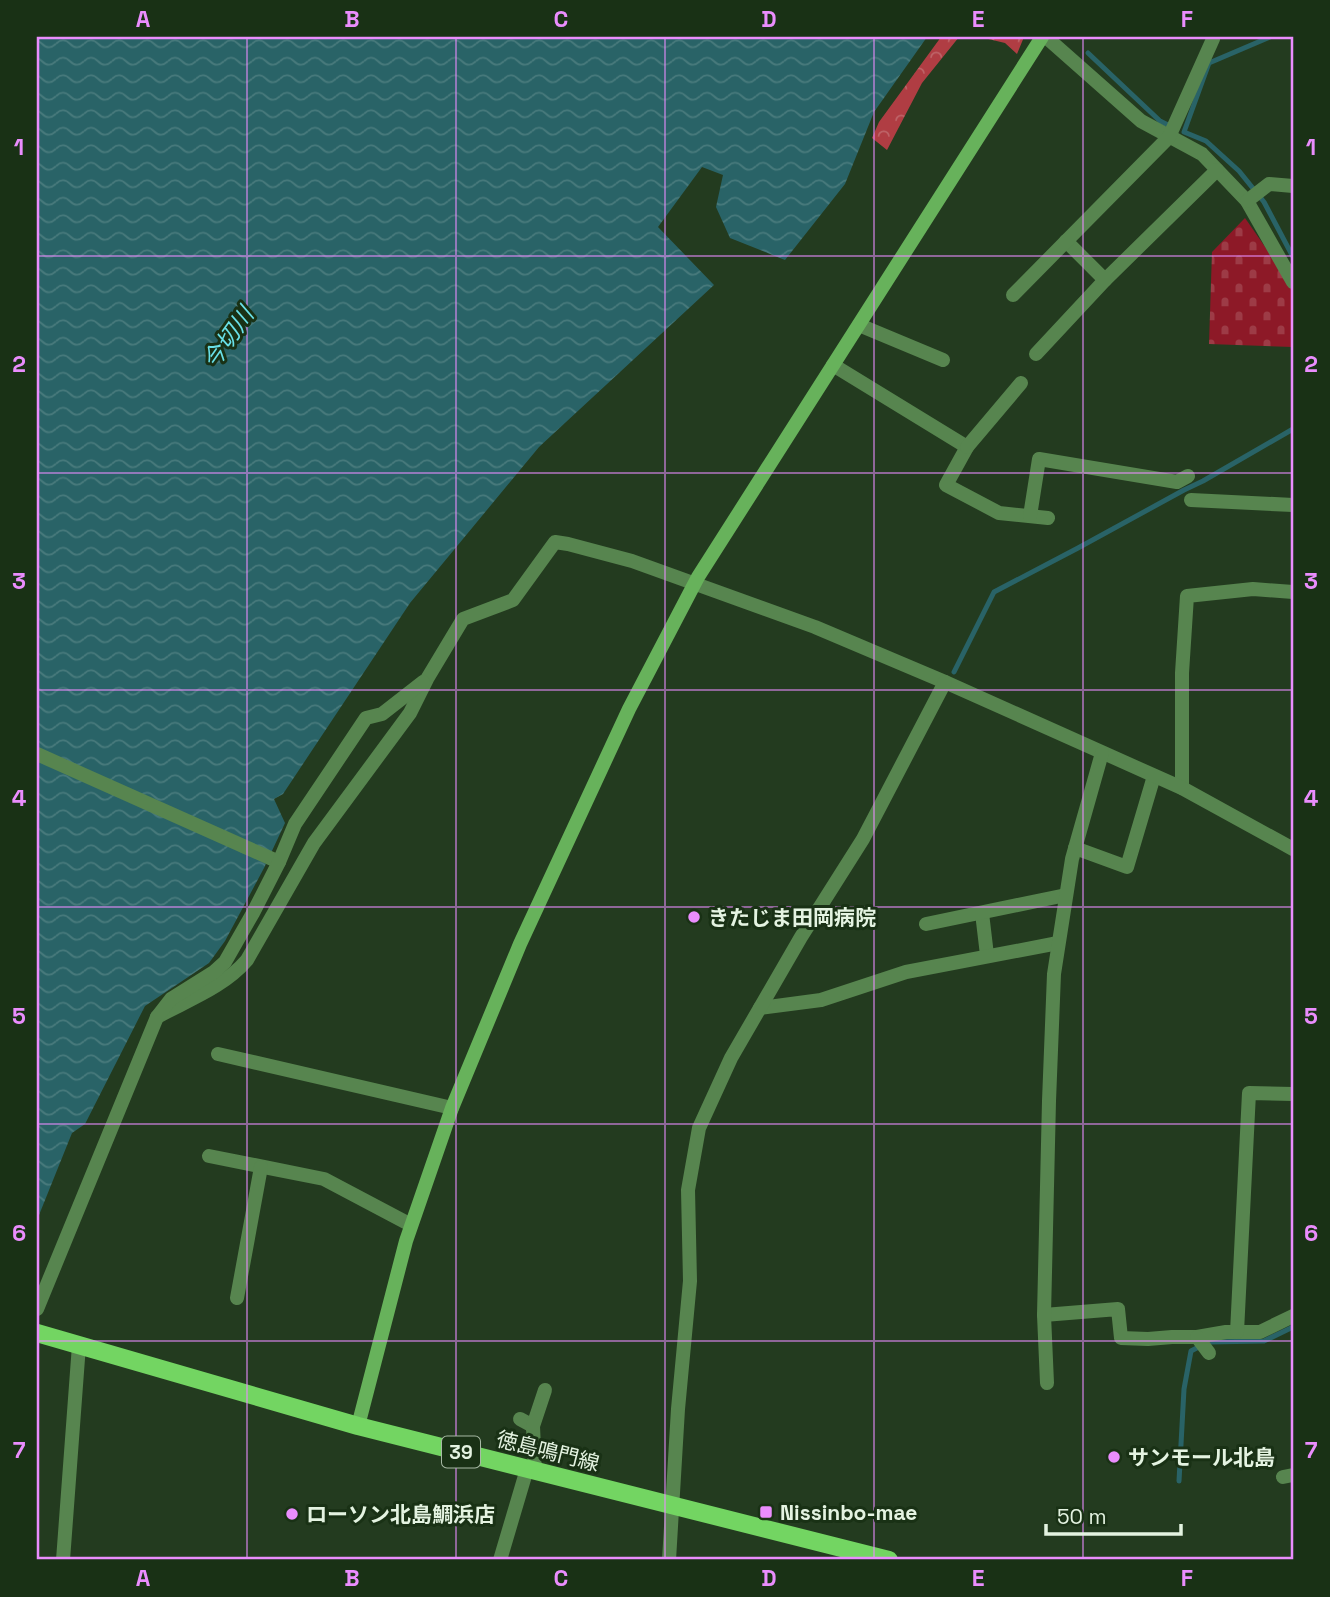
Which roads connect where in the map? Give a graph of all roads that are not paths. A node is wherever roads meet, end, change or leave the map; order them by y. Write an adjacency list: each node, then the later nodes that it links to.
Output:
1 (1044, 37): 3 (street); 11 (street)
2 (1213, 38): 3 (street)
3 (1170, 136): 4 (street); 7 (street)
4 (1217, 170): 6 (street); 8 (street)
5 (1293, 186): 6 (street)
6 (1247, 201): 9 (street)
7 (1066, 241): 8 (street); 10 (street)
8 (1105, 280): 12 (street)
9 (1293, 282)
10 (1013, 295)
11 (859, 325): 13 (street); 14 (street)
12 (1036, 354)
13 (943, 360)
14 (833, 365): 16 (street); 22 (street)
15 (1021, 383): 16 (street)
16 (967, 447): 20 (street)
17 (1188, 477): 20 (street)
18 (1191, 500): 19 (street)
19 (1293, 505)
20 (1030, 516): 21 (street)
21 (1048, 518)
22 (695, 583): 24 (street); 25 (street); 42 (street)
23 (1293, 592): 29 (street)
24 (427, 679): 32 (street); 39 (street)
25 (946, 682): 26 (street); 38 (street)
26 (1102, 753): 28 (street); 30 (street)
27 (37, 754): 32 (street)
28 (1154, 776): 29 (street); 30 (street)
29 (1182, 788): 31 (street)
30 (1075, 848): 33 (street)
31 (1293, 849)
32 (275, 860): 39 (street)
33 (1066, 895): 34 (street); 36 (street)
34 (982, 913): 35 (street); 37 (street)
35 (926, 924)
36 (1058, 943): 37 (street); 48 (street)
37 (987, 955): 38 (street)
38 (760, 1008): 59 (street)
39 (157, 1017): 47 (street)
40 (218, 1054): 42 (street)
41 (1293, 1094): 50 (street)
42 (452, 1108): 45 (street)
43 (209, 1156): 44 (street)
44 (261, 1167): 45 (street); 46 (street)
45 (411, 1225): 57 (street)
46 (237, 1297)
47 (37, 1309)
48 (1044, 1315): 52 (street); 55 (street)
49 (1293, 1316): 50 (street)
50 (1237, 1332): 52 (street)
51 (37, 1333): 53 (main road, 徳島鳴門線 / 39)
52 (1197, 1337): 54 (street)
53 (79, 1345): 57 (main road, 徳島鳴門線 / 39); 60 (street)
54 (1209, 1353)
55 (1047, 1383)
56 (545, 1390): 58 (street)
57 (358, 1426): 58 (main road, 徳島鳴門線 / 39)
58 (531, 1470): 59 (main road, 徳島鳴門線 / 39); 61 (street)
59 (671, 1506): 62 (street); 63 (main road, 徳島鳴門線 / 39)
60 (63, 1560)
61 (500, 1560)
62 (668, 1560)
63 (889, 1560)

